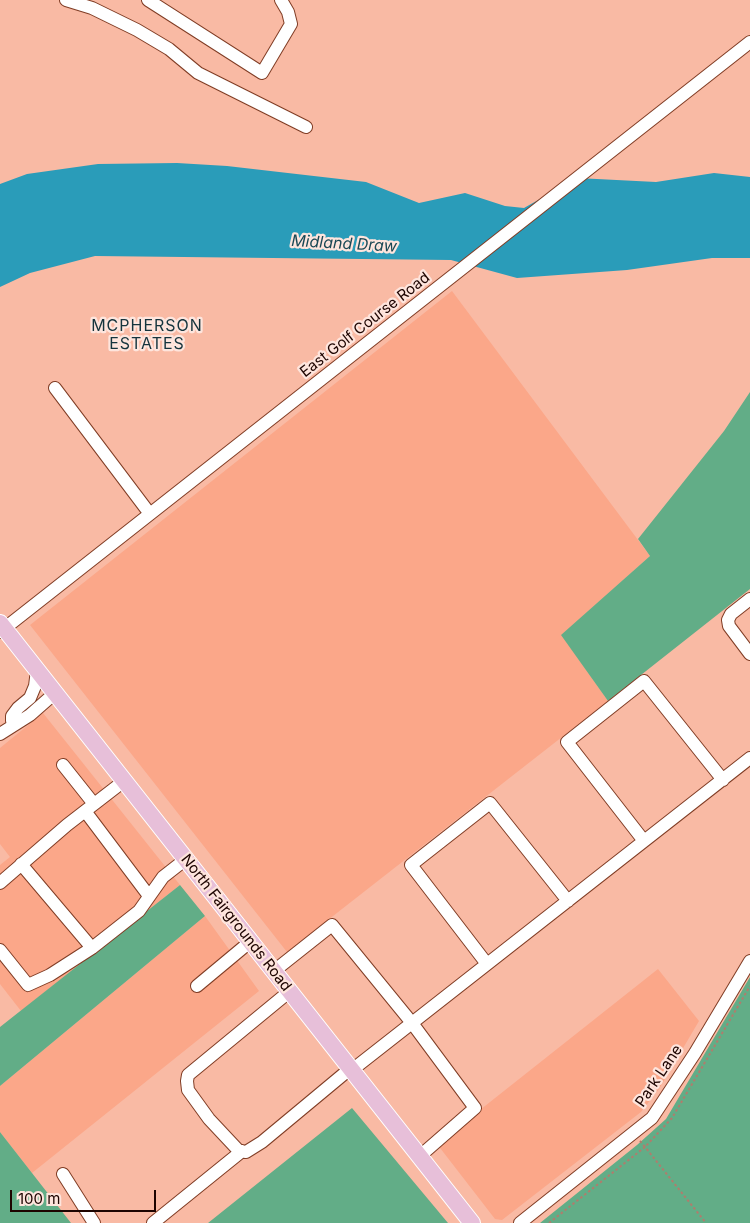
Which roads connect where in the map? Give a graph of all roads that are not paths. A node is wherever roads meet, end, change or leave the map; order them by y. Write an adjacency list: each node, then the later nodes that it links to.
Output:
1 (66, 0): 5 (street)
2 (148, 0): 3 (street)
3 (281, 0)
4 (750, 42): 7 (street, East Golf Course Road)
5 (306, 127)
6 (54, 388): 7 (street)
7 (150, 514): 9 (street, East Golf Course Road)
8 (750, 599): 10 (street)
9 (2, 628): 11 (main road, North Fairgrounds Road)
10 (750, 654)
11 (37, 670): 12 (main road, North Fairgrounds Road); 13 (street)
12 (55, 692): 13 (street); 18 (main road, North Fairgrounds Road)
13 (15, 724): 14 (street)
14 (0, 734)
15 (750, 758): 17 (street)
16 (63, 765): 19 (street)
17 (723, 780): 20 (street); 20 (street)
18 (124, 781): 19 (street); 21 (main road, North Fairgrounds Road)
19 (89, 808): 22 (street); 24 (street)
20 (644, 841): 25 (street)
21 (186, 859): 24 (street); 26 (main road, North Fairgrounds Road)
22 (21, 864): 23 (street); 27 (street)
23 (0, 883)
24 (149, 896): 27 (street)
25 (568, 901): 30 (street); 30 (street)
26 (251, 941): 31 (main road, North Fairgrounds Road); 32 (street)
27 (92, 948): 28 (street)
28 (0, 950)
29 (750, 961): 42 (street, Park Lane)
30 (487, 964): 34 (street)
31 (274, 971): 33 (main road, North Fairgrounds Road); 34 (street)
32 (197, 986)
33 (290, 991): 35 (main road, North Fairgrounds Road); 36 (street)
34 (412, 1023): 35 (street); 37 (street)
35 (351, 1069): 36 (street); 37 (main road, North Fairgrounds Road)
36 (242, 1151): 40 (street)
37 (420, 1156): 41 (main road, North Fairgrounds Road)
38 (63, 1174): 39 (street)
39 (94, 1223)
40 (153, 1223)
41 (472, 1223)
42 (520, 1223)

